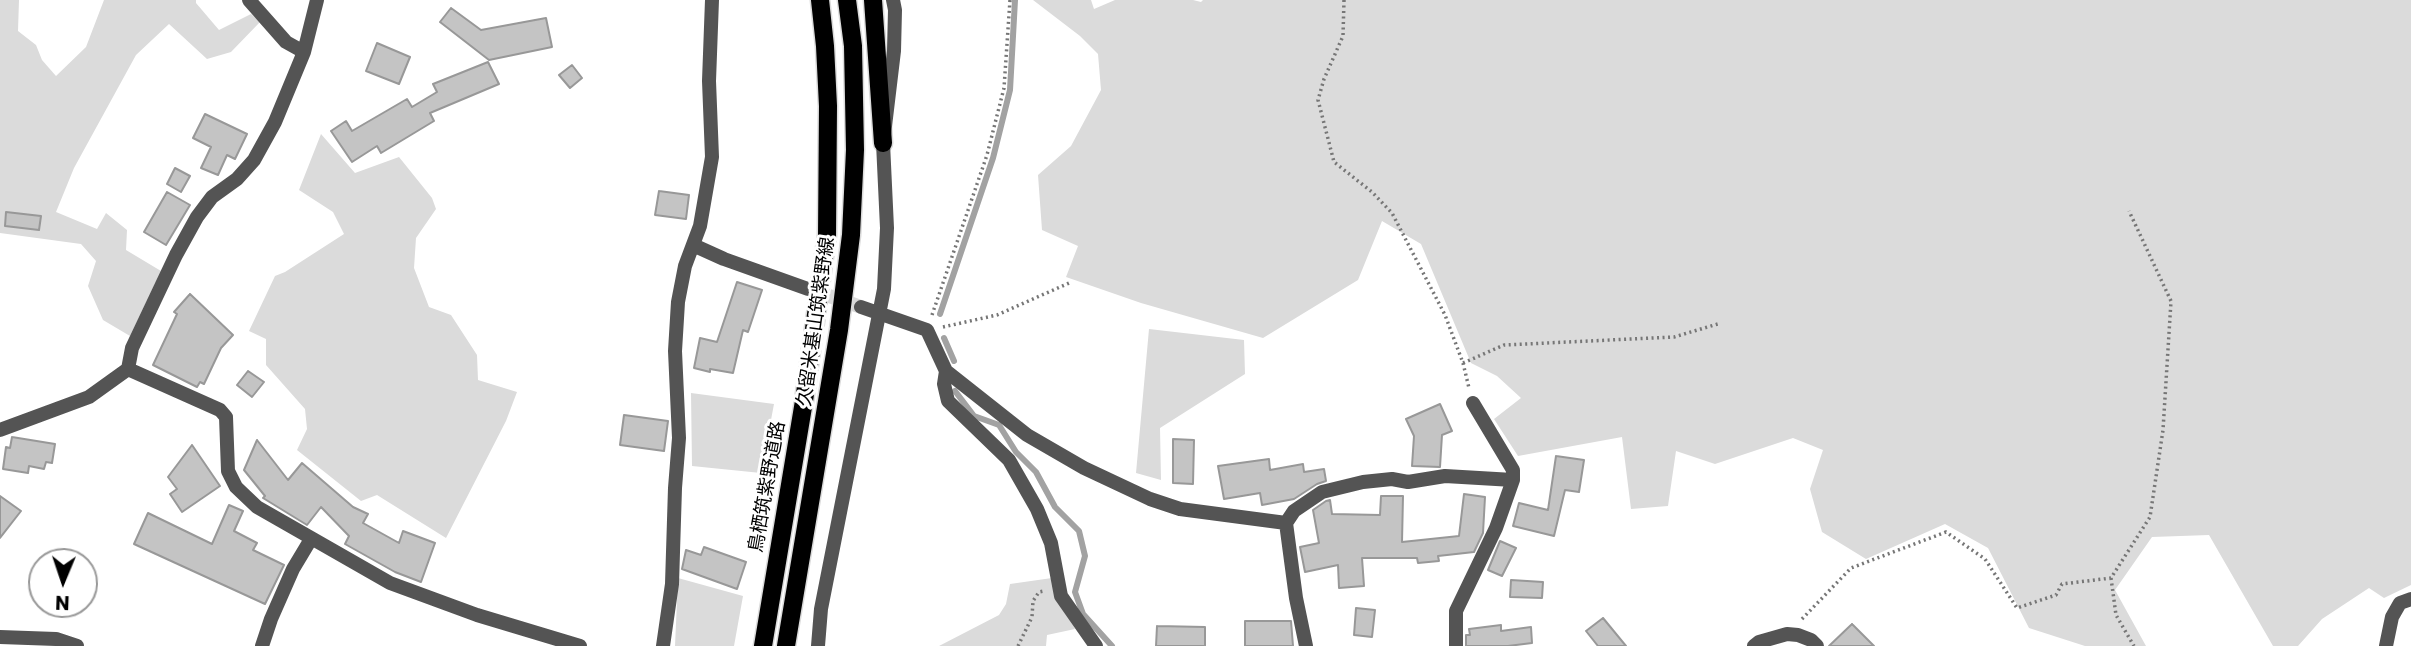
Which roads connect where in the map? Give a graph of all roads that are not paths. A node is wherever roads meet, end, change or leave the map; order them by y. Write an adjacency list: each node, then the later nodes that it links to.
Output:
1 (248, 0): 8 (street)
2 (317, 0): 8 (street)
3 (712, 0): 10 (street)
4 (820, 0): 19 (main road, 鳥栖筑紫野道路)
5 (848, 0): 30 (main road, 久留米基山筑紫野線)
6 (873, 0): 9 (main road)
7 (893, 0): 9 (street)
8 (304, 52): 14 (street)
9 (883, 143): 13 (street)
10 (693, 245): 11 (street); 27 (street)
11 (808, 289)
12 (861, 307): 13 (street)
13 (880, 314): 15 (street); 31 (street)
14 (128, 369): 17 (street); 21 (street)
15 (946, 371): 20 (street); 32 (street)
16 (1473, 404): 18 (street)
17 (0, 430)
18 (1513, 480): 20 (street); 34 (street)
19 (784, 514): 28 (main road); 29 (main road, 鳥栖筑紫野道路)
20 (1286, 523): 33 (street)
21 (311, 539): 25 (street); 26 (street)
22 (2411, 599): 37 (street)
23 (0, 637): 24 (street)
24 (77, 646)
25 (262, 646)
26 (580, 646)
27 (663, 646)
28 (752, 646)
29 (762, 646)
30 (786, 646)
31 (818, 646)
32 (1096, 646)
33 (1306, 646)
34 (1457, 646)
35 (1755, 646): 36 (street)
36 (1817, 646)
37 (2386, 646)

